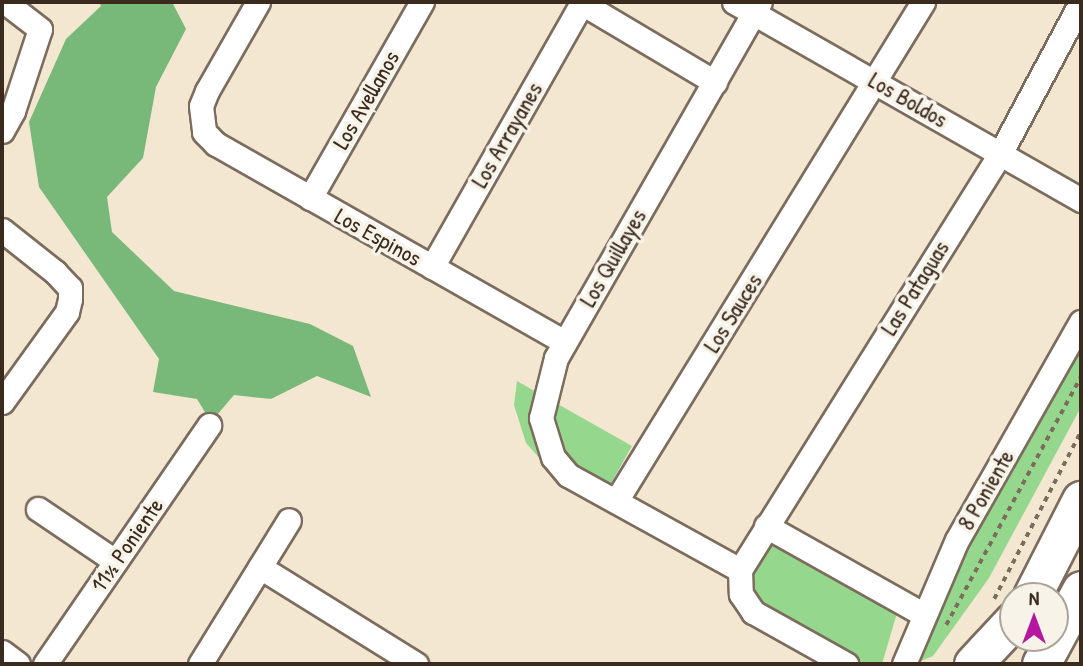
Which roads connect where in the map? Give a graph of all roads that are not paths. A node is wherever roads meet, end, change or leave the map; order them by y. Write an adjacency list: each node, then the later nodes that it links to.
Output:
1 (5, 2): 10 (street)
2 (258, 2): 12 (street, Los Espinos)
3 (422, 2): 12 (street, Los Avellanos)
4 (581, 2): 9 (street); 15 (street, Los Arrayanes)
5 (923, 2): 8 (street, Los Sauces)
6 (1081, 2): 11 (street, Las Pataguas)
7 (749, 6): 8 (street, Los Boldos); 9 (street, Los Quillayes)
8 (876, 81): 11 (street, Los Boldos); 21 (street, Los Sauces)
9 (715, 82): 17 (street, Los Quillayes)
10 (2, 131)
11 (1000, 154): 13 (street, Los Boldos); 24 (street, Las Pataguas)
12 (310, 198): 15 (street, Los Espinos)
13 (1081, 201)
14 (2, 229): 18 (street)
15 (432, 267): 17 (street, Los Espinos)
16 (1081, 322): 30 (street, 8 Poniente)
17 (565, 342): 21 (street, Los Quillayes)
18 (3, 397)
19 (209, 425): 25 (street, 11½ Poniente)
20 (1081, 500): 28 (main road)
21 (616, 501): 27 (street)
22 (38, 509): 25 (street)
23 (289, 520): 26 (street)
24 (766, 526): 27 (street, Las Pataguas); 30 (street)
25 (115, 561): 34 (street, 11½ Poniente)
26 (260, 566): 35 (street); 36 (street)
27 (740, 570): 37 (street)
28 (1039, 582)
29 (1081, 590): 40 (main road)
30 (923, 614): 38 (street, 8 Poniente)
31 (999, 629): 39 (main road)
32 (2, 652): 33 (street)
33 (19, 664)
34 (45, 664)
35 (200, 664)
36 (416, 664)
37 (846, 664)
38 (904, 664)
39 (973, 664)
40 (1041, 664)

